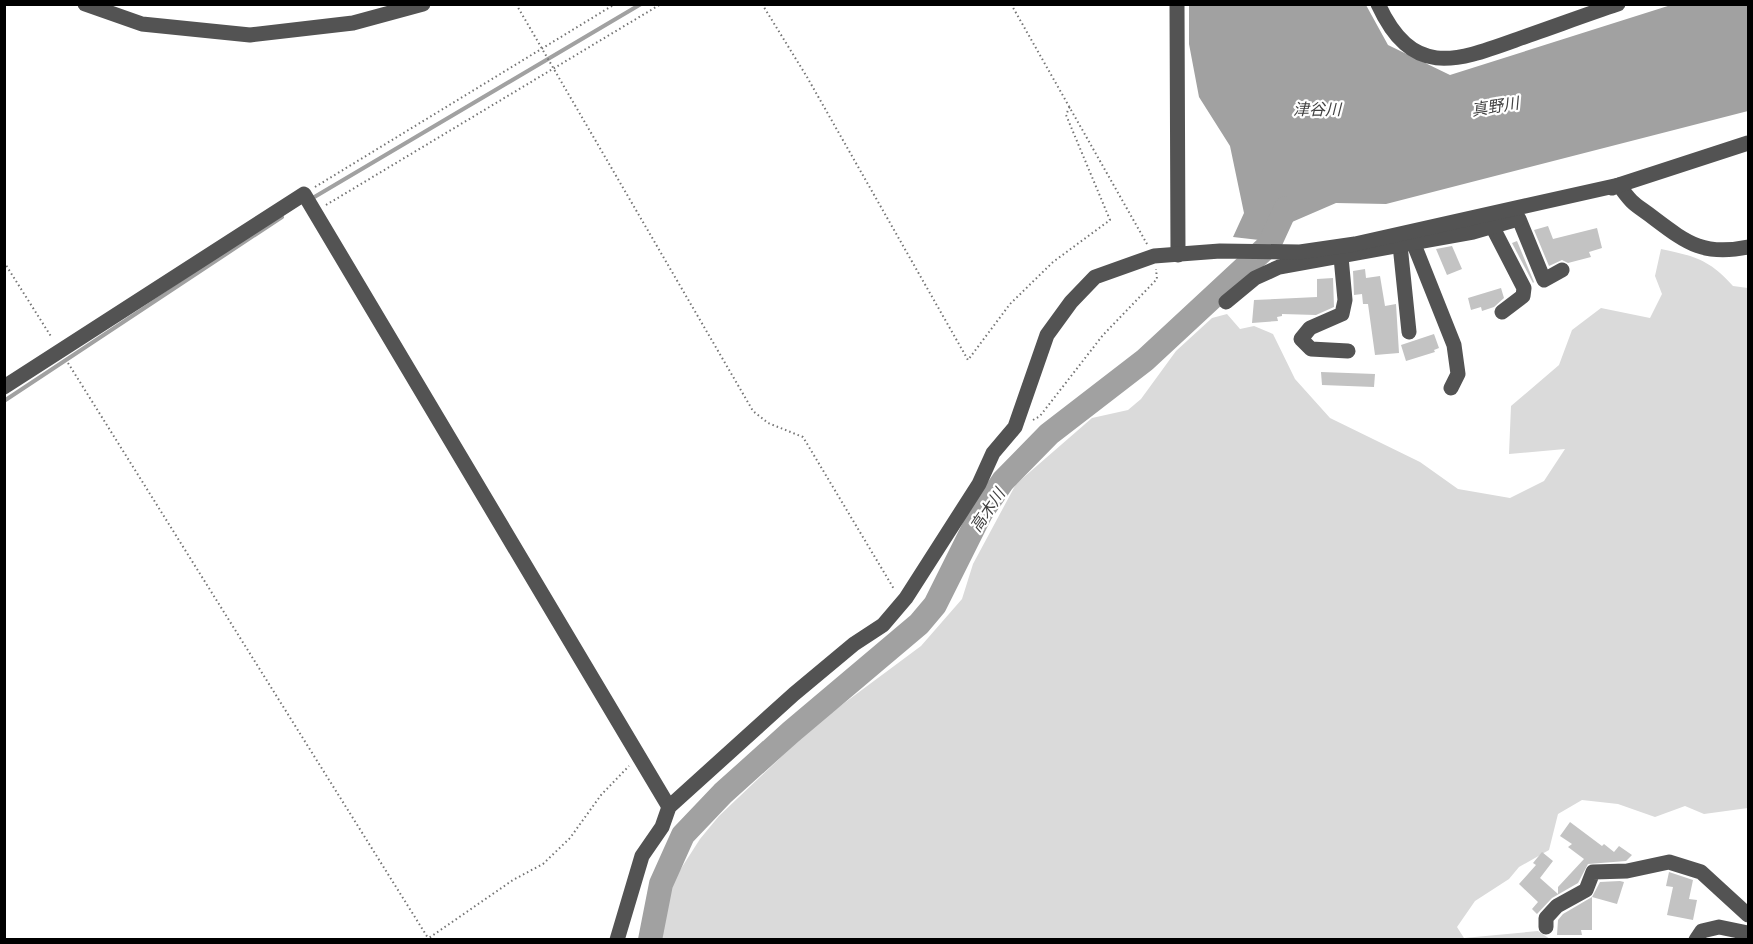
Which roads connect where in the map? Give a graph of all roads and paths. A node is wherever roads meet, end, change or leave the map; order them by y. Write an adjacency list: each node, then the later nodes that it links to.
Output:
1 (85, 4): 2 (street)
2 (423, 4)
3 (516, 4): 11 (path)
4 (615, 4): 11 (path)
5 (661, 4): 12 (path)
6 (762, 4): 13 (path)
7 (1011, 4): 13 (path)
8 (1177, 4): 21 (street)
9 (1378, 4): 10 (street)
10 (1618, 4)
11 (540, 48): 12 (path); 16 (path)
12 (553, 70): 16 (path); 37 (path)
13 (1070, 106): 22 (path)
14 (1749, 143): 15 (street)
15 (1619, 185): 17 (street); 20 (street); 21 (street)
16 (309, 202): 32 (street); 38 (street)
17 (1519, 219): 18 (street); 26 (street)
18 (1492, 226): 19 (street); 27 (street)
19 (1406, 244): 23 (street); 30 (street); 35 (street)
20 (1749, 248)
21 (1178, 255): 22 (street)
22 (1154, 256): 36 (path); 37 (street)
23 (1341, 257): 28 (street); 31 (street)
24 (4, 262): 32 (path)
25 (1562, 270): 26 (street)
26 (1544, 280): 27 (street)
27 (1524, 288): 29 (street)
28 (1226, 302)
29 (1502, 312)
30 (1409, 332)
31 (1348, 351)
32 (61, 352): 34 (street)
33 (70, 366): 43 (path)
34 (4, 387)
35 (1451, 388)
36 (1030, 422)
37 (906, 598): 39 (street)
38 (639, 758): 39 (street); 43 (path)
39 (669, 807): 44 (street)
40 (1749, 915): 41 (street)
41 (1546, 927)
42 (1749, 933): 45 (street)
43 (427, 939)
44 (617, 939)
45 (1696, 939)

